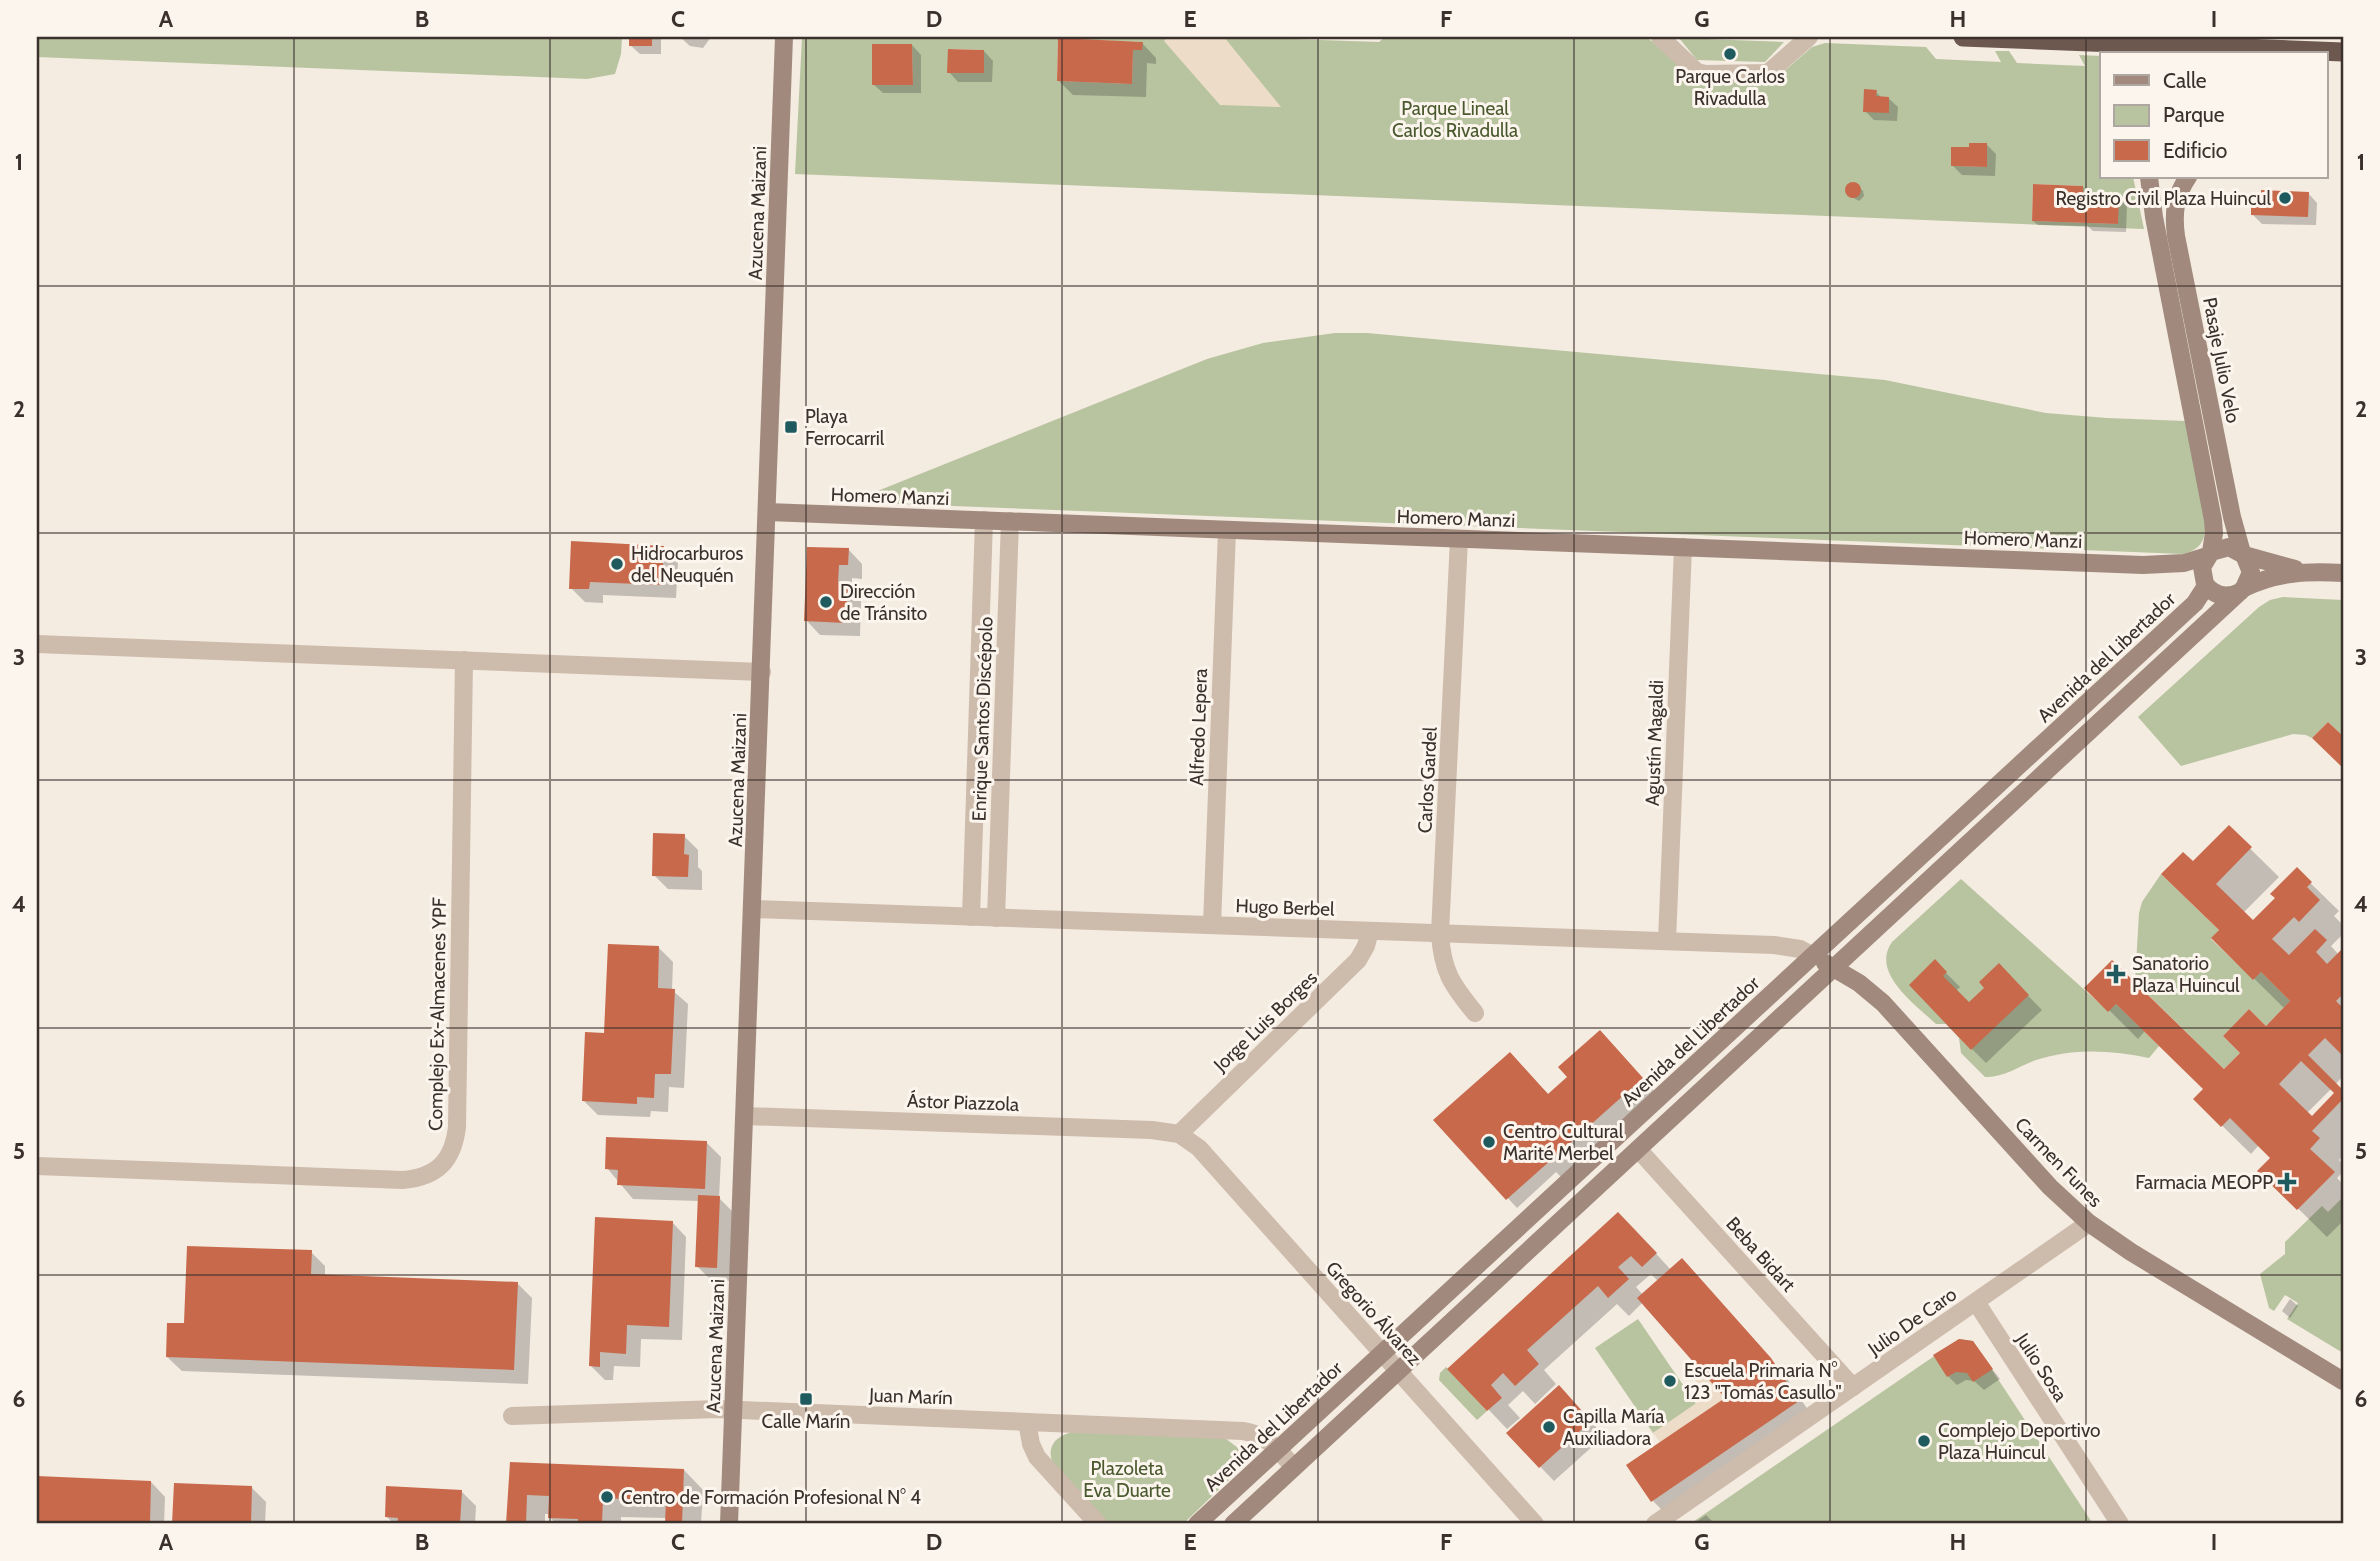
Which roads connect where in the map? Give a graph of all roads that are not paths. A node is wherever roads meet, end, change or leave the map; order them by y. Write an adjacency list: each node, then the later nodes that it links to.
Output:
1 (784, 37): 11 (main road, Azucena Maizani)
2 (1660, 37): 3 (street)
3 (1809, 37)
4 (1963, 37): 5 (highway)
5 (2031, 38): 6 (highway)
6 (2149, 50): 7 (highway)
7 (2292, 52): 8 (highway)
8 (2343, 52)
9 (2149, 178): 17 (main road, Pasaje Julio Velo)
10 (2187, 178): 18 (main road, Pasaje Julio Velo)
11 (768, 512): 12 (main road, Homero Manzi); 26 (main road, Azucena Maizani)
12 (984, 520): 13 (main road, Homero Manzi); 28 (street, Enrique Santos Discépolo)
13 (1010, 521): 14 (main road, Homero Manzi); 29 (street, Enrique Santos Discépolo)
14 (1227, 530): 15 (main road, Homero Manzi); 30 (street, Alfredo Lepera)
15 (1460, 539): 16 (main road, Homero Manzi); 32 (street, Carlos Gardel)
16 (1683, 547): 19 (main road, Homero Manzi); 33 (street, Agustín Magaldi)
17 (2209, 554): 18 (main road); 19 (main road, Homero Manzi); 22 (main road)
18 (2243, 554): 20 (main road); 23 (main road)
19 (2143, 565): 22 (main road, Homero Manzi)
20 (2305, 571): 21 (main road); 23 (main road)
21 (2343, 573)
22 (2205, 585): 23 (main road); 34 (main road, Avenida del Libertador)
23 (2242, 590): 35 (main road)
24 (37, 644): 25 (street)
25 (464, 660): 26 (street); 40 (street, Complejo Ex-Almacenes YPF)
26 (762, 672): 27 (main road, Azucena Maizani)
27 (753, 909): 28 (street, Hugo Berbel); 37 (main road, Azucena Maizani)
28 (971, 917): 29 (street, Hugo Berbel)
29 (996, 918): 30 (street, Hugo Berbel)
30 (1212, 925): 31 (street, Hugo Berbel)
31 (1370, 931): 32 (street, Hugo Berbel); 38 (street, Jorge Luis Borges)
32 (1440, 933): 33 (street, Hugo Berbel); 36 (street, Carlos Gardel)
33 (1667, 942): 34 (street, Hugo Berbel)
34 (1813, 956): 35 (main road, Carmen Funes); 43 (main road, Avenida del Libertador)
35 (1834, 968): 39 (main road); 41 (main road, Carmen Funes)
36 (1475, 1013)
37 (745, 1116): 38 (street, Ástor Piazzola); 47 (main road, Azucena Maizani)
38 (1179, 1134): 43 (street, Gregorio Álvarez)
39 (1638, 1149): 44 (main road); 46 (street, Beba Bidart)
40 (37, 1166)
41 (2089, 1223): 42 (street, Julio De Caro); 45 (main road, Carmen Funes)
42 (1976, 1302): 46 (street, Julio De Caro); 58 (street, Julio Sosa)
43 (1382, 1353): 44 (street, Gregorio Álvarez); 50 (main road, Avenida del Libertador)
44 (1398, 1371): 51 (main road); 56 (street, Gregorio Álvarez)
45 (2343, 1381)
46 (1853, 1387): 57 (street, Julio De Caro)
47 (733, 1410): 48 (street, Juan Marín); 49 (street, Juan Marín); 52 (main road, Azucena Maizani)
48 (512, 1416)
49 (1027, 1422): 50 (street, Juan Marín); 53 (street)
50 (1278, 1450): 51 (street, Juan Marín); 54 (main road, Avenida del Libertador)
51 (1294, 1467): 55 (main road)
52 (729, 1524)
53 (1098, 1524)
54 (1197, 1524)
55 (1233, 1524)
56 (1535, 1524)
57 (1655, 1524)
58 (2120, 1524)

